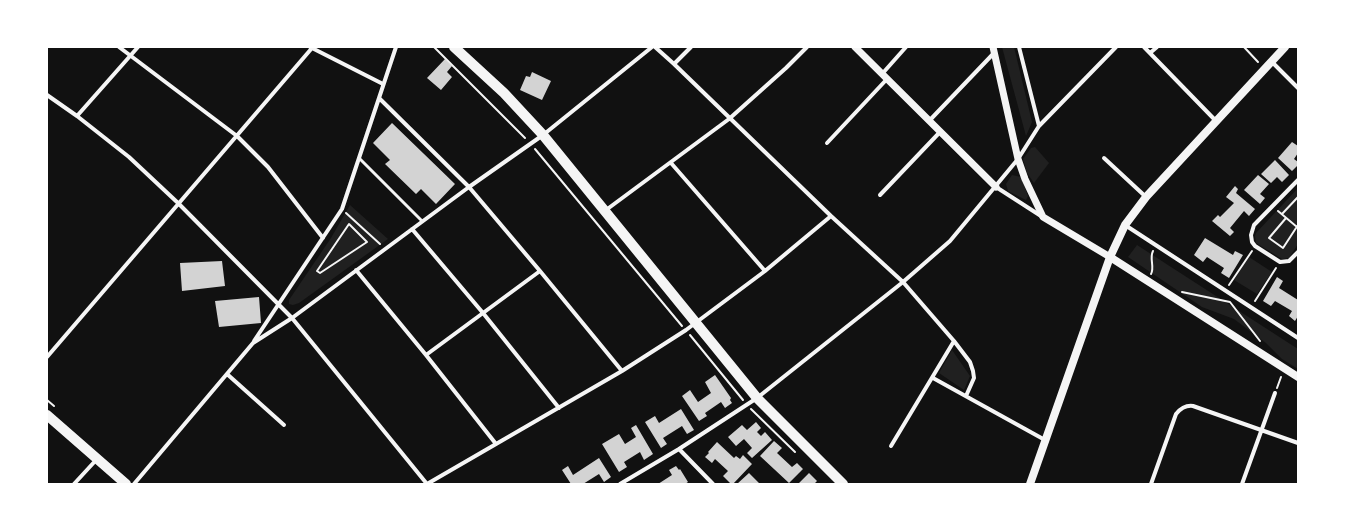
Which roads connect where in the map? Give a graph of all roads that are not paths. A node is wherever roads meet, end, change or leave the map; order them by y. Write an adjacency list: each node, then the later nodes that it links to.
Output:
1 (119, 47): 18 (street)
2 (138, 47): 18 (street)
3 (396, 47): 22 (street)
4 (454, 47): 32 (main road)
5 (654, 47): 20 (street); 32 (street)
6 (691, 47): 20 (street)
7 (807, 47): 27 (street)
8 (855, 47): 21 (street)
9 (906, 47): 21 (street)
10 (1019, 47): 30 (street)
11 (1116, 47): 30 (street)
12 (1144, 47): 17 (street)
13 (1157, 47): 17 (street)
14 (1285, 47): 19 (main road)
15 (311, 48): 22 (street); 33 (street)
16 (993, 50): 28 (street); 37 (street)
17 (1150, 53): 29 (street)
18 (132, 55): 26 (street); 33 (street)
19 (1272, 61): 23 (street); 29 (main road)
20 (674, 64): 27 (street)
21 (884, 76): 28 (street); 34 (street)
22 (383, 84): 25 (street)
23 (1298, 88)
24 (47, 95): 26 (street)
25 (379, 98): 35 (street); 40 (street)
26 (77, 116): 44 (street)
27 (729, 119): 38 (street); 46 (street)
28 (929, 121): 31 (street)
29 (1216, 121): 43 (main road)
30 (1039, 126): 37 (street)
31 (940, 132): 41 (street); 42 (street)
32 (543, 135): 40 (street); 45 (main road)
33 (237, 136): 44 (street); 51 (street)
34 (827, 143)
35 (359, 158): 48 (lane); 51 (street)
36 (1104, 158): 43 (street)
37 (1018, 159): 41 (street); 47 (street)
38 (671, 163): 45 (street); 56 (street)
39 (1298, 180): 52 (street)
40 (469, 187): 48 (street); 55 (street)
41 (996, 187): 47 (street); 57 (street)
42 (880, 195)
43 (1146, 197): 49 (main road)
44 (178, 203): 58 (street); 66 (street)
45 (604, 211): 61 (main road)
46 (831, 216): 56 (street); 57 (street)
47 (1043, 217): 53 (street)
48 (422, 221): 50 (street)
49 (1126, 225): 53 (main road); 62 (street)
50 (412, 229): 54 (street); 59 (street)
51 (323, 238): 58 (street)
52 (1298, 252)
53 (1110, 257): 69 (main road); 78 (main road)
54 (356, 270): 60 (street); 65 (street)
55 (540, 271): 59 (street); 67 (street)
56 (766, 271): 61 (street)
57 (902, 282): 63 (street); 73 (street)
58 (278, 304): 60 (street); 64 (street)
59 (483, 313): 65 (street); 74 (street)
60 (292, 318): 64 (street); 87 (street)
61 (696, 322): 67 (street); 73 (main road)
62 (1298, 338)
63 (954, 340): 70 (street); 72 (street)
64 (252, 343): 68 (street)
65 (426, 355): 80 (street)
66 (47, 356)
67 (622, 371): 74 (street)
68 (227, 374): 76 (street); 86 (street)
69 (1298, 377)
70 (932, 378): 72 (street); 81 (street)
71 (1275, 393): 77 (street)
72 (966, 396): 78 (street)
73 (758, 398): 82 (street); 90 (main road)
74 (559, 408): 80 (street)
75 (47, 415): 83 (main road)
76 (284, 425)
77 (1262, 429): 79 (street); 92 (street); 93 (street)
78 (1045, 440): 91 (main road)
79 (1298, 443)
80 (496, 444): 87 (street)
81 (891, 446)
82 (679, 449): 88 (street); 89 (street)
83 (97, 459): 84 (street); 85 (main road)
84 (74, 484)
85 (126, 484)
86 (134, 484)
87 (427, 484)
88 (620, 484)
89 (713, 484)
90 (843, 484)
91 (1030, 484)
92 (1151, 484)
93 (1242, 484)

